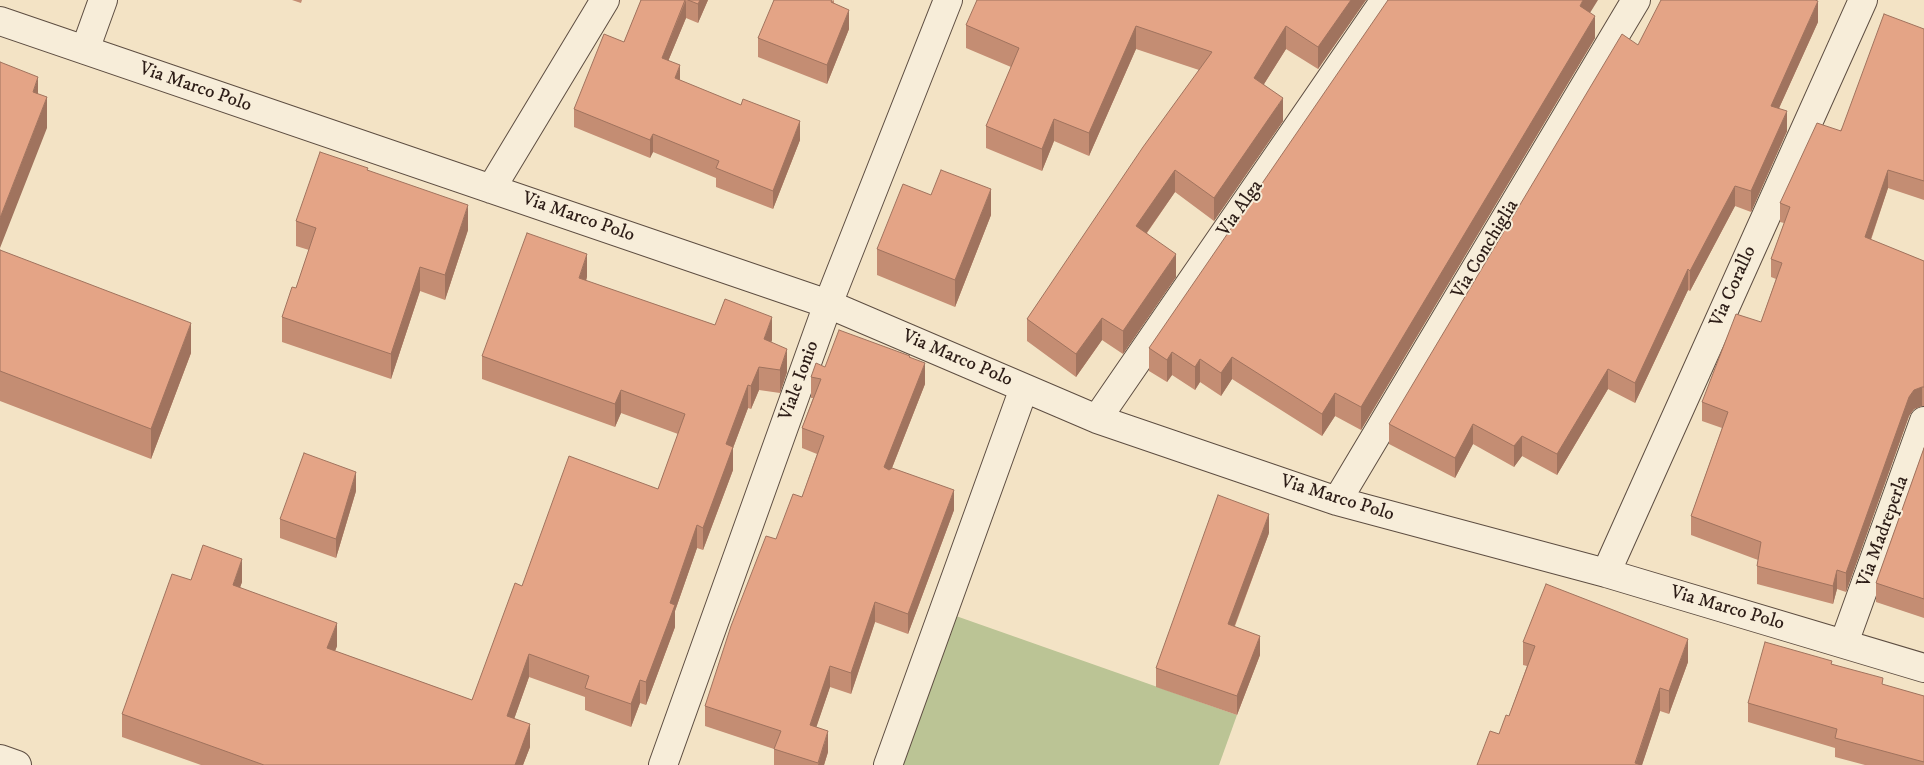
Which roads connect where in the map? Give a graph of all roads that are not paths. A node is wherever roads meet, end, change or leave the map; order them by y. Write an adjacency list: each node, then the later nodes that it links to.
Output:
1 (104, 0): 8 (street)
2 (606, 0): 9 (street)
3 (948, 0): 10 (street, Viale Ionio)
4 (1385, 0): 12 (street, Via Alga)
5 (1636, 0): 14 (street, Via Conchiglia)
6 (1863, 0): 15 (street, Via Corallo)
7 (0, 21): 8 (street, Via Marco Polo)
8 (85, 50): 9 (street, Via Marco Polo)
9 (491, 188): 10 (street, Via Marco Polo)
10 (828, 304): 11 (street, Via Marco Polo); 20 (street, Viale Ionio)
11 (1024, 388): 12 (street, Via Marco Polo); 21 (street)
12 (1097, 419): 14 (street, Via Marco Polo)
13 (1924, 421): 16 (street, Via Madreperla)
14 (1337, 501): 15 (street, Via Marco Polo)
15 (1606, 574): 16 (street, Via Marco Polo)
16 (1844, 643): 17 (street, Via Marco Polo)
17 (1924, 668)
18 (0, 759): 19 (street)
19 (17, 765)
20 (663, 765)
21 (888, 765)

